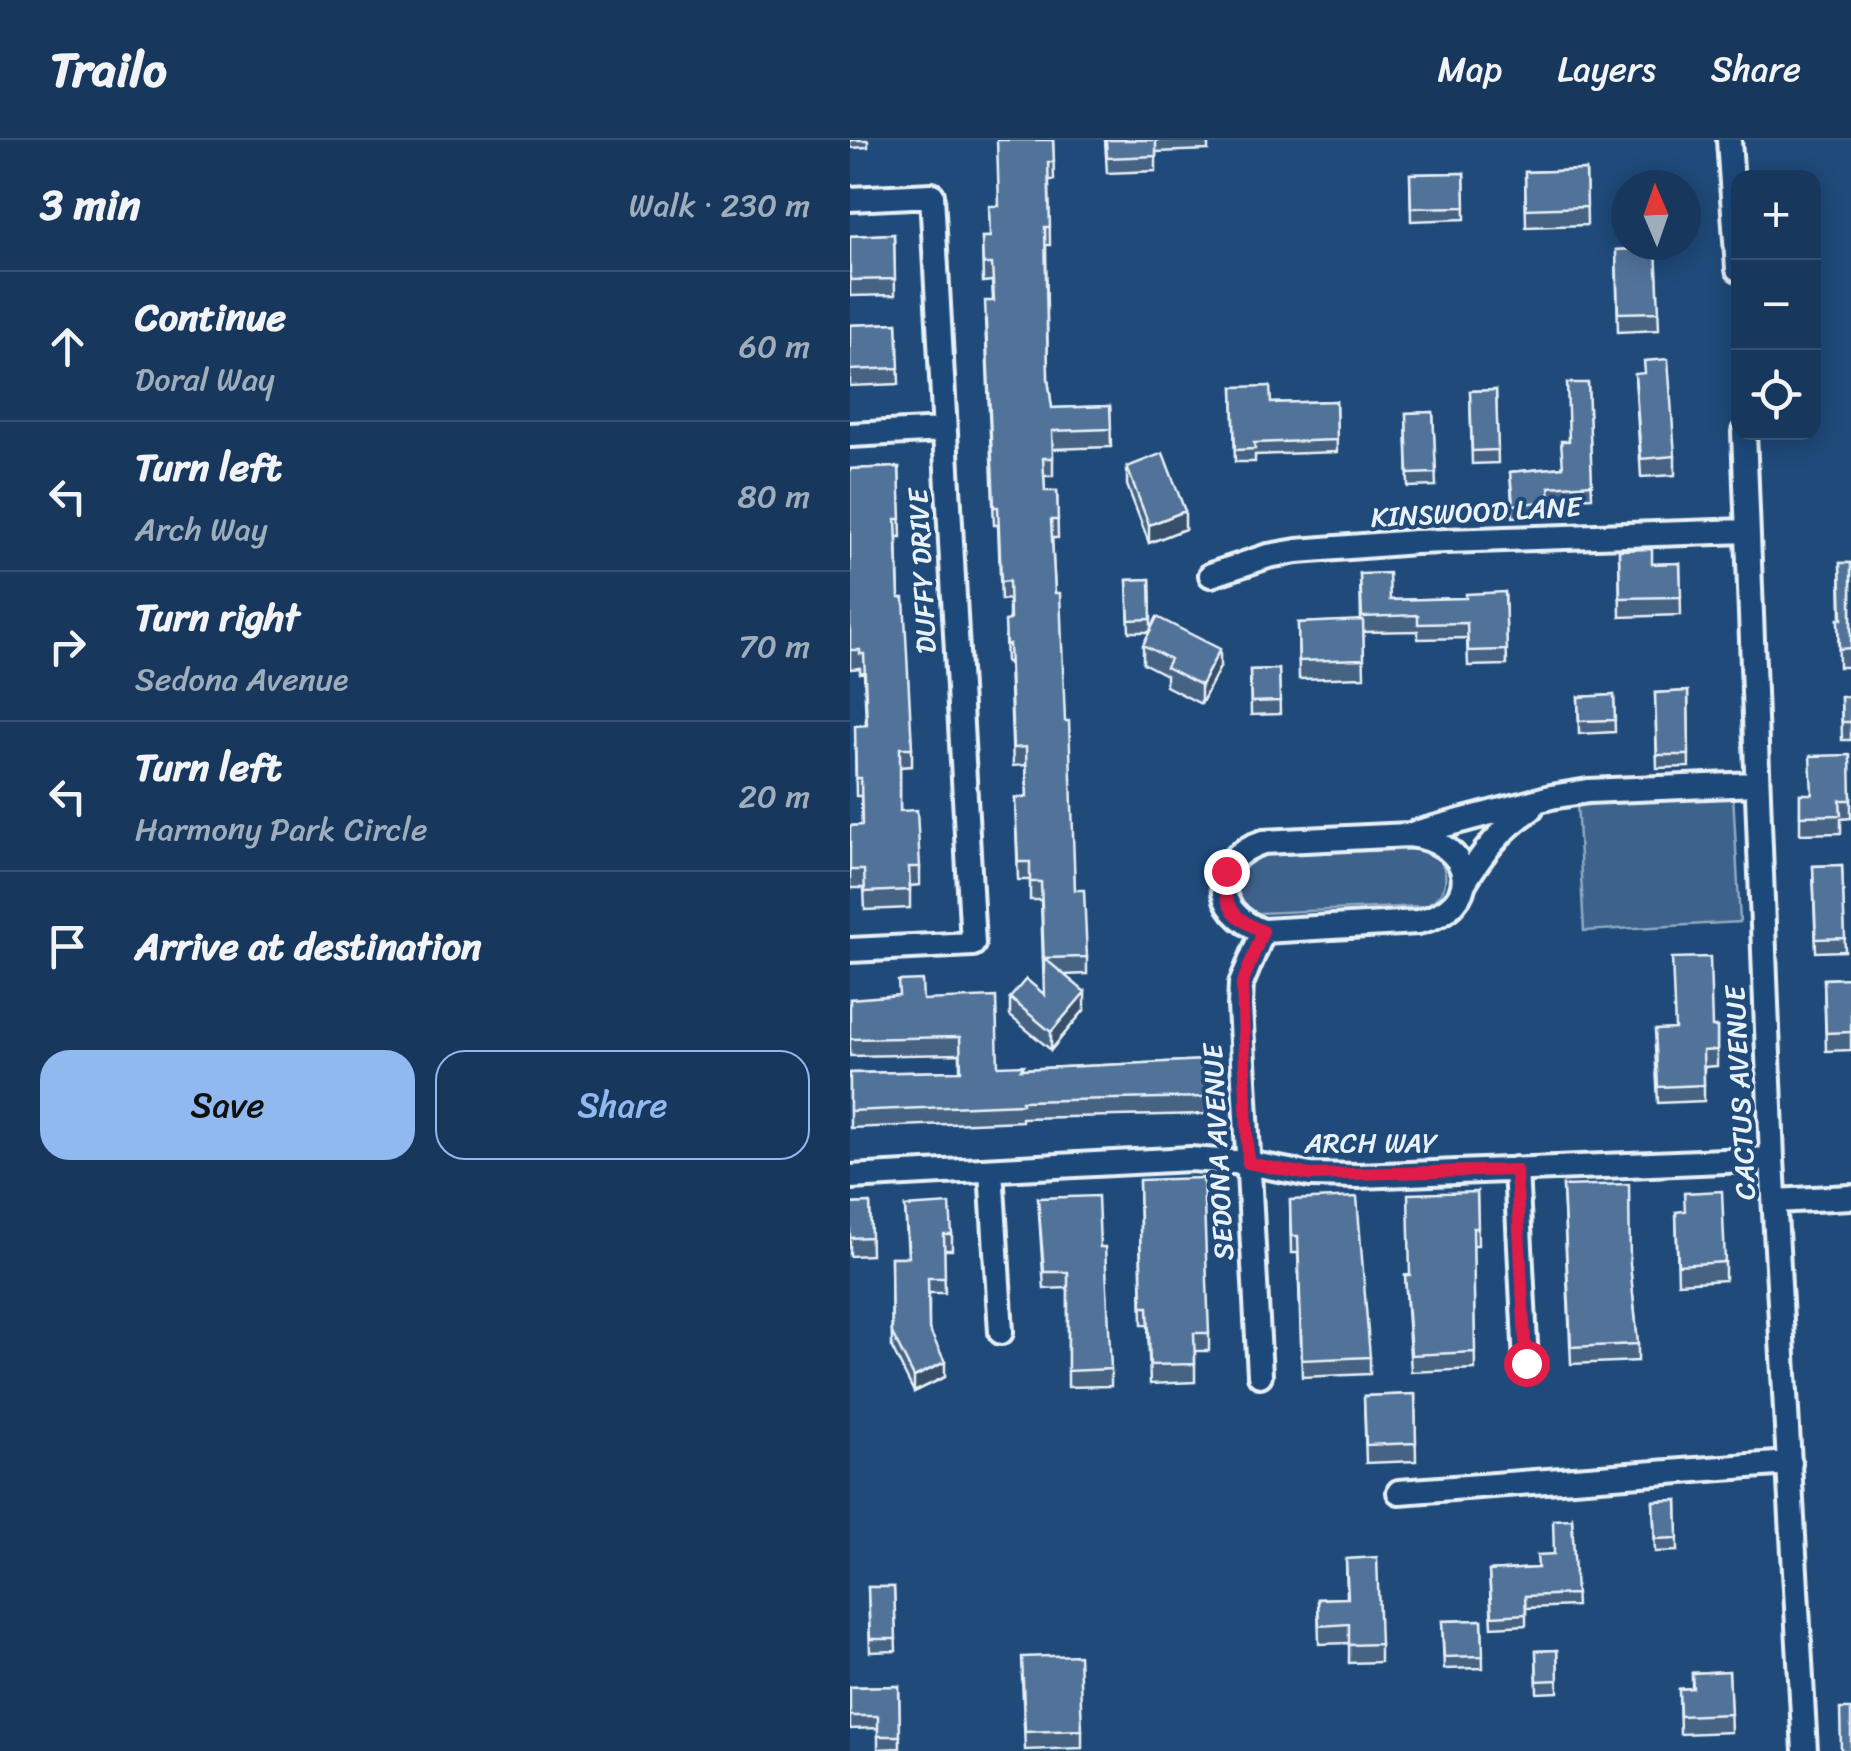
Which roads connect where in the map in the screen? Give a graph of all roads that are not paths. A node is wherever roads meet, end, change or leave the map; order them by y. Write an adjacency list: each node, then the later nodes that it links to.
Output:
1 (1728, 140): 3 (street)
2 (850, 199): 4 (street, DUFFY DRIVE)
3 (1737, 260)
4 (944, 430): 5 (street); 14 (street, DUFFY DRIVE)
5 (850, 435)
6 (1744, 440): 7 (street, CACTUS AVENUE)
7 (1747, 531): 8 (street, KINSWOOD LANE); 9 (street, CACTUS AVENUE)
8 (1212, 575)
9 (1756, 784): 10 (street); 15 (street, CACTUS AVENUE)
10 (1551, 797): 11 (street); 12 (street)
11 (1409, 835): 12 (street); 13 (street)
12 (1464, 883): 13 (street)
13 (1263, 931): 16 (street, SEDONA AVENUE)
14 (850, 950)
15 (1772, 1159): 18 (street, ARCH WAY); 21 (street, CACTUS AVENUE)
16 (1248, 1163): 17 (street, ARCH WAY); 18 (street, ARCH WAY); 24 (street, SEDONA AVENUE)
17 (991, 1170): 19 (street, ARCH WAY); 22 (street)
18 (1516, 1170): 23 (street)
19 (850, 1177)
20 (1851, 1196): 21 (street)
21 (1775, 1201): 25 (street, CACTUS AVENUE)
22 (1001, 1332)
23 (1526, 1363)
24 (1260, 1375)
25 (1790, 1463): 26 (street); 27 (street, CACTUS AVENUE)
26 (1399, 1492)
27 (1805, 1751)

